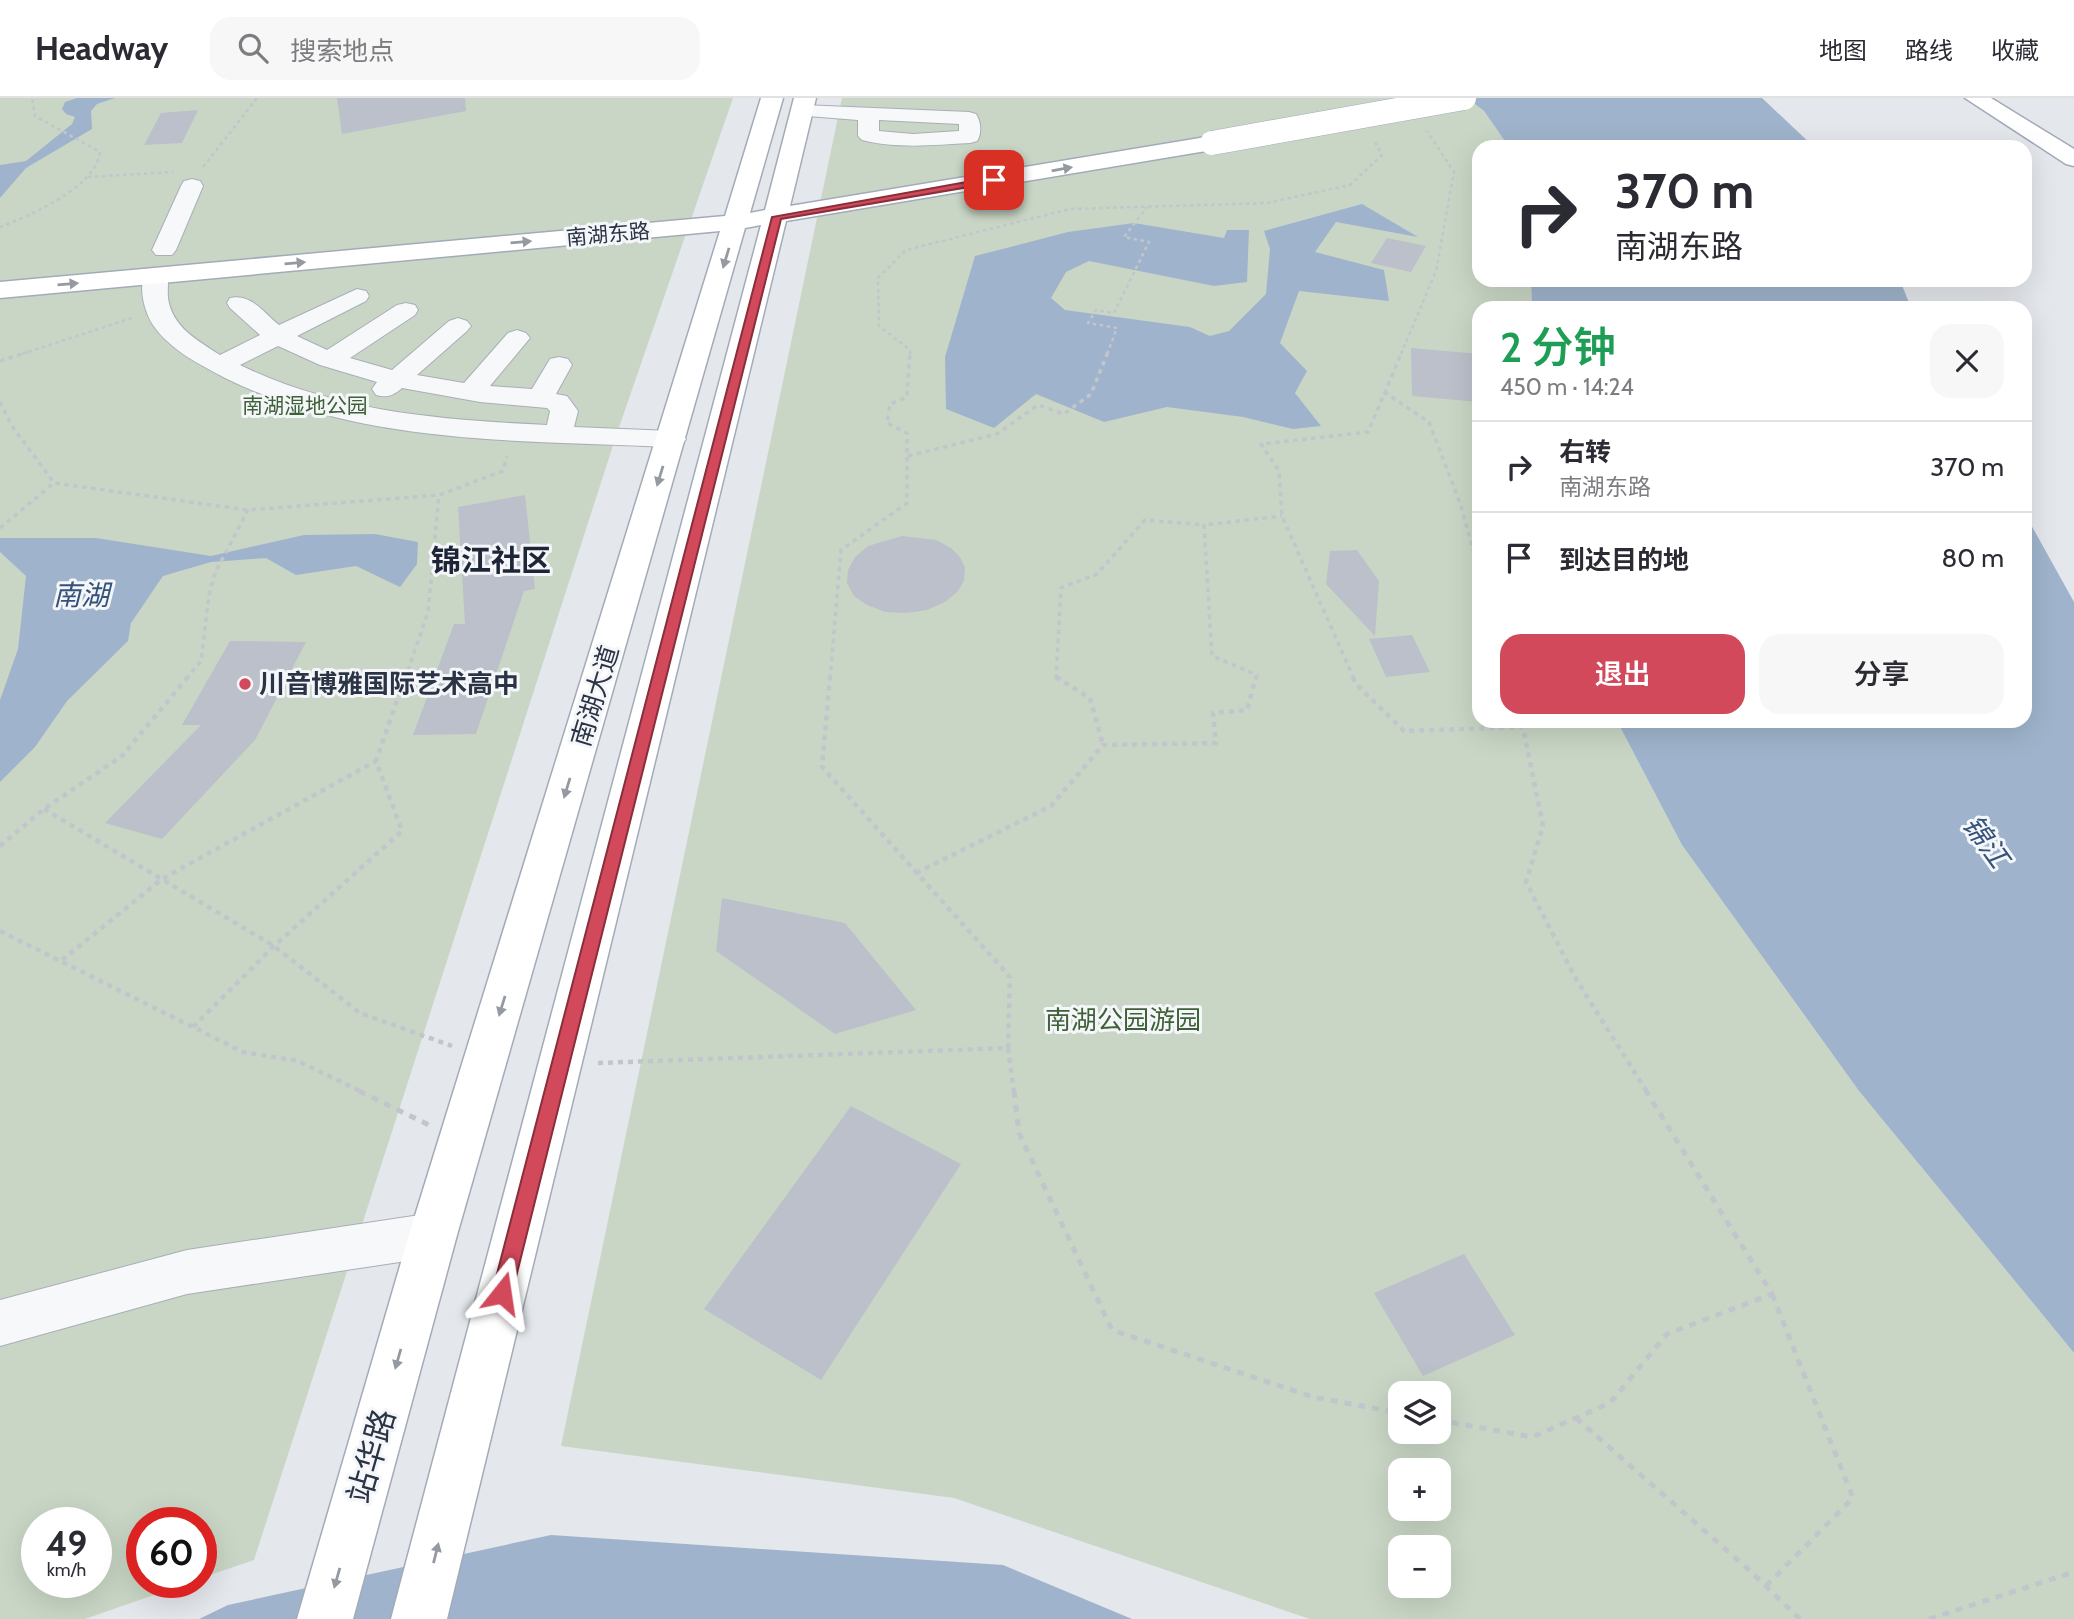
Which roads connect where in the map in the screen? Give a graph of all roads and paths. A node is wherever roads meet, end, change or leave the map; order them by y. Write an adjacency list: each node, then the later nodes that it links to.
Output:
1 (32, 98): 12 (path)
2 (257, 98): 13 (path)
3 (1378, 98): 9 (main road)
4 (1464, 98): 9 (main road, bridge)
5 (1976, 98): 11 (main road)
6 (793, 102): 7 (street); 14 (main road); 15 (main road, 南湖大道)
7 (868, 112)
8 (1422, 127): 35 (path)
9 (1204, 136): 14 (main road, 南湖东路)
10 (1372, 136): 16 (path)
11 (2074, 159)
12 (87, 177): 13 (path); 17 (path)
13 (197, 178): 20 (street)
14 (780, 205): 15 (main road, 南湖东路); 64 (main road)
15 (732, 206): 20 (main road, 南湖东路, one-way to 15); 41 (main road, 南湖大道, one-way to 41)
16 (1147, 207): 42 (path); 42 (path)
17 (0, 227)
18 (192, 248): 20 (main road, 南湖东路)
19 (137, 253): 20 (main road, 南湖东路)
20 (160, 263): 21 (main road, 南湖东路, one-way to 20); 25 (street)
21 (0, 290)
22 (357, 296): 27 (street)
23 (239, 303): 27 (street)
24 (406, 310): 29 (street)
25 (156, 311): 30 (path); 31 (street)
26 (458, 326): 33 (street)
27 (278, 336): 29 (street); 31 (street)
28 (517, 338): 34 (street)
29 (329, 360): 33 (street)
30 (0, 361)
31 (220, 365): 38 (street)
32 (559, 365): 36 (street)
33 (397, 378): 34 (street); 38 (street)
34 (471, 392): 36 (street)
35 (1384, 392): 46 (path); 49 (path)
36 (541, 397): 40 (street)
37 (0, 402): 43 (path)
38 (356, 413): 39 (street)
39 (514, 432): 40 (street); 44 (path)
40 (559, 434): 41 (street)
41 (671, 439): 63 (main road, 南湖大道, one-way to 63)
42 (908, 456): 56 (path)
43 (54, 483): 45 (path); 48 (path)
44 (439, 495): 45 (path); 53 (path)
45 (248, 510): 54 (path)
46 (1282, 516): 47 (path); 50 (path)
47 (1204, 525): 52 (path); 52 (path)
48 (0, 528)
49 (1472, 545)
50 (1472, 727)
51 (1523, 728): 68 (path)
52 (1103, 745): 56 (path)
53 (376, 761): 57 (path); 59 (path)
54 (44, 809): 55 (path); 57 (path)
55 (0, 846)
56 (916, 873): 62 (path)
57 (162, 878): 59 (path); 60 (path)
58 (0, 931): 60 (path)
59 (274, 946): 61 (path); 63 (path)
60 (62, 960): 61 (path)
61 (192, 1027): 65 (path)
62 (1008, 1048): 64 (path); 70 (path)
63 (486, 1058): 65 (main road, 南湖大道)
64 (562, 1064): 76 (main road, one-way to 64)
65 (461, 1140): 66 (main road, 南湖大道)
66 (433, 1234): 67 (main road, 南湖大道); 69 (street)
67 (417, 1293): 75 (main road, 站华路, one-way to 75)
68 (1772, 1294): 71 (path); 74 (path)
69 (0, 1323)
70 (1388, 1411)
71 (1576, 1418): 72 (path); 74 (path)
72 (1451, 1422)
73 (2074, 1572): 78 (path)
74 (1766, 1586): 77 (path)
75 (325, 1619)
76 (419, 1619)
77 (1800, 1619)
78 (1929, 1619)

